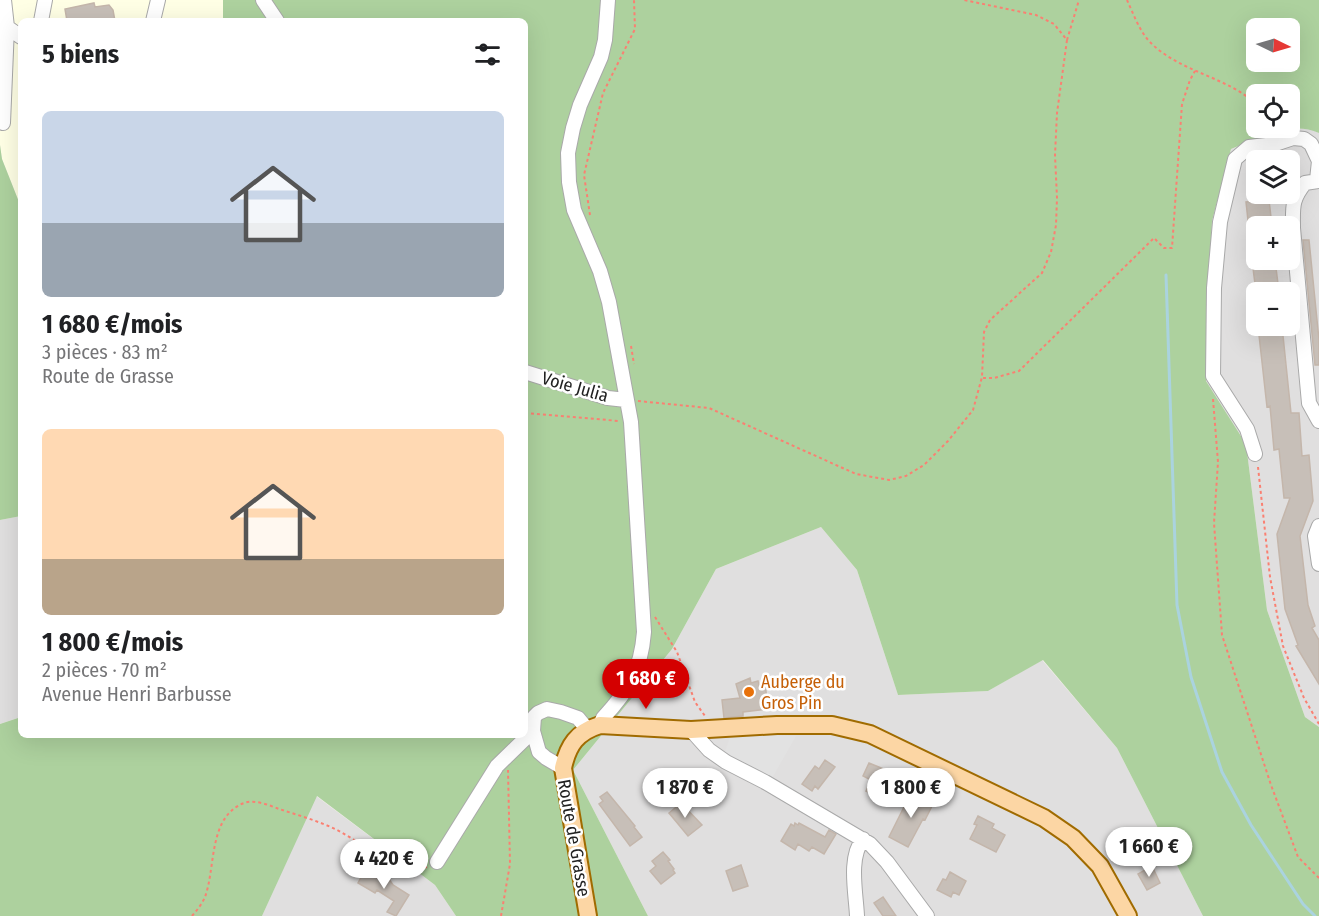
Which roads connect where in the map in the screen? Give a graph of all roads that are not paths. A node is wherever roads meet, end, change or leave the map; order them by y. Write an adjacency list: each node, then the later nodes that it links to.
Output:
1 (4, 0): 9 (street)
2 (45, 0): 6 (street)
3 (158, 0): 7 (street)
4 (263, 0): 8 (street)
5 (608, 0): 14 (street)
6 (42, 18)
7 (154, 18)
8 (275, 18)
9 (7, 27): 10 (street); 11 (street)
10 (18, 35)
11 (3, 123)
12 (1318, 181): 15 (street); 16 (street)
13 (528, 373): 14 (street, Voie Julia)
14 (626, 400): 19 (street)
15 (1319, 421)
16 (1255, 454)
17 (1319, 526): 18 (street)
18 (1319, 564)
19 (593, 727): 20 (main road); 22 (street); 26 (main road, Route de Grasse)
20 (691, 730): 21 (main road); 25 (street)
21 (716, 730): 25 (street); 32 (main road)
22 (533, 731): 23 (street); 26 (street)
23 (528, 736)
24 (526, 738): 28 (street)
25 (718, 757): 27 (street)
26 (563, 768): 29 (main road, Route de Grasse)
27 (863, 839): 30 (street); 31 (street)
28 (437, 862)
29 (588, 916)
30 (857, 916)
31 (927, 916)
32 (1128, 916)

